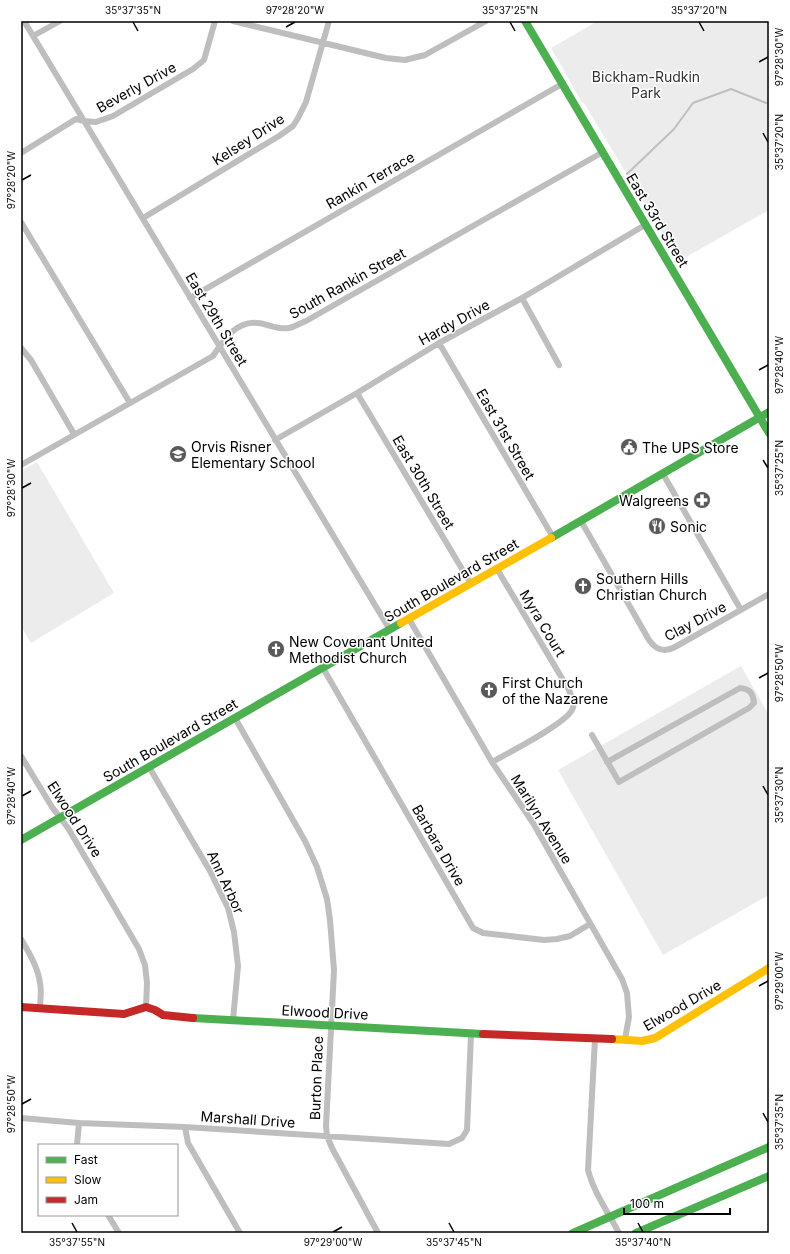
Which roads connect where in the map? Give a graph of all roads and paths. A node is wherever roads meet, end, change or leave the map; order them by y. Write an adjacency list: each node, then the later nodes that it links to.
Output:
1 (24, 21): 8 (street, East 29th Street)
2 (60, 21): 8 (street)
3 (215, 21): 11 (street, Beverly Drive)
4 (233, 21): 9 (street)
5 (329, 21): 9 (street, Kelsey Drive)
6 (486, 21): 9 (street)
7 (525, 21): 10 (main road, East 33rd Street)
8 (33, 36): 11 (street, East 29th Street)
9 (322, 42): 14 (street, Kelsey Drive)
10 (562, 84): 12 (main road, East 33rd Street); 18 (street, Rankin Terrace)
11 (84, 121): 13 (street, Beverly Drive); 14 (street, East 29th Street)
12 (603, 152): 16 (main road, East 33rd Street); 21 (street, South Rankin Street)
13 (21, 153)
14 (142, 218): 18 (street, East 29th Street)
15 (21, 222): 17 (street)
16 (646, 225): 19 (street, Hardy Drive); 27 (main road, East 33rd Street)
17 (23, 230): 25 (street)
18 (190, 298): 21 (street, East 29th Street)
19 (522, 298): 20 (street, Hardy Drive); 23 (street)
20 (439, 343): 24 (street, Hardy Drive); 34 (street, East 31st Street)
21 (219, 346): 25 (street, South Rankin Street); 30 (street, East 29th Street)
22 (21, 348): 29 (street)
23 (559, 365)
24 (357, 393): 30 (street, Hardy Drive); 36 (street, East 30th Street)
25 (130, 403): 29 (street, South Rankin Street)
26 (769, 412): 27 (main road, South Boulevard Street)
27 (760, 417): 28 (main road, East 33rd Street); 32 (main road, South Boulevard Street)
28 (769, 433)
29 (74, 434): 31 (street, South Rankin Street)
30 (275, 440): 40 (street, East 29th Street)
31 (21, 465)
32 (663, 474): 33 (main road, South Boulevard Street); 38 (street)
33 (581, 521): 34 (main road, South Boulevard Street); 38 (street, Clay Drive)
34 (553, 537): 35 (main road, South Boulevard Street)
35 (497, 569): 36 (main road, South Boulevard Street); 45 (street, Myra Court)
36 (471, 584): 39 (main road, South Boulevard Street)
37 (769, 594): 38 (street, Clay Drive)
38 (741, 610)
39 (409, 619): 40 (main road, South Boulevard Street); 45 (street, Marilyn Avenue)
40 (390, 630): 41 (main road, South Boulevard Street)
41 (323, 668): 42 (main road, South Boulevard Street); 50 (street, Barbara Drive)
42 (235, 718): 47 (main road, South Boulevard Street); 57 (street, Burton Place)
43 (592, 735): 46 (street)
44 (21, 756): 48 (street, Elwood Drive)
45 (492, 762): 50 (street, Marilyn Avenue)
46 (608, 762): 46 (street)
47 (149, 767): 48 (main road, South Boulevard Street); 56 (street, Ann Arbor)
48 (60, 818): 49 (main road, South Boulevard Street); 53 (street, Elwood Drive)
49 (21, 840)
50 (590, 924): 60 (street, Marilyn Avenue)
51 (21, 939): 55 (street)
52 (769, 968): 60 (main road, Elwood Drive)
53 (146, 1007): 55 (main road); 56 (main road, Elwood Drive)
54 (21, 1008): 55 (main road)
55 (40, 1009)
56 (233, 1020): 57 (main road, Elwood Drive)
57 (330, 1026): 58 (main road, Elwood Drive); 64 (street, Burton Place)
58 (471, 1034): 59 (main road, Elwood Drive); 64 (street, Marshall Drive)
59 (595, 1039): 60 (main road, Elwood Drive); 69 (street)
60 (625, 1039)
61 (21, 1118): 62 (street, Marshall Drive)
62 (79, 1123): 63 (street, Marshall Drive); 65 (street)
63 (184, 1127): 64 (street, Marshall Drive); 71 (street)
64 (327, 1136): 72 (street, Burton Place)
65 (77, 1144)
66 (769, 1147): 69 (main road)
67 (769, 1176): 75 (main road)
68 (109, 1216): 70 (street)
69 (611, 1216): 73 (main road); 74 (street)
70 (119, 1233)
71 (240, 1233)
72 (378, 1233)
73 (573, 1233)
74 (619, 1233)
75 (636, 1233)

